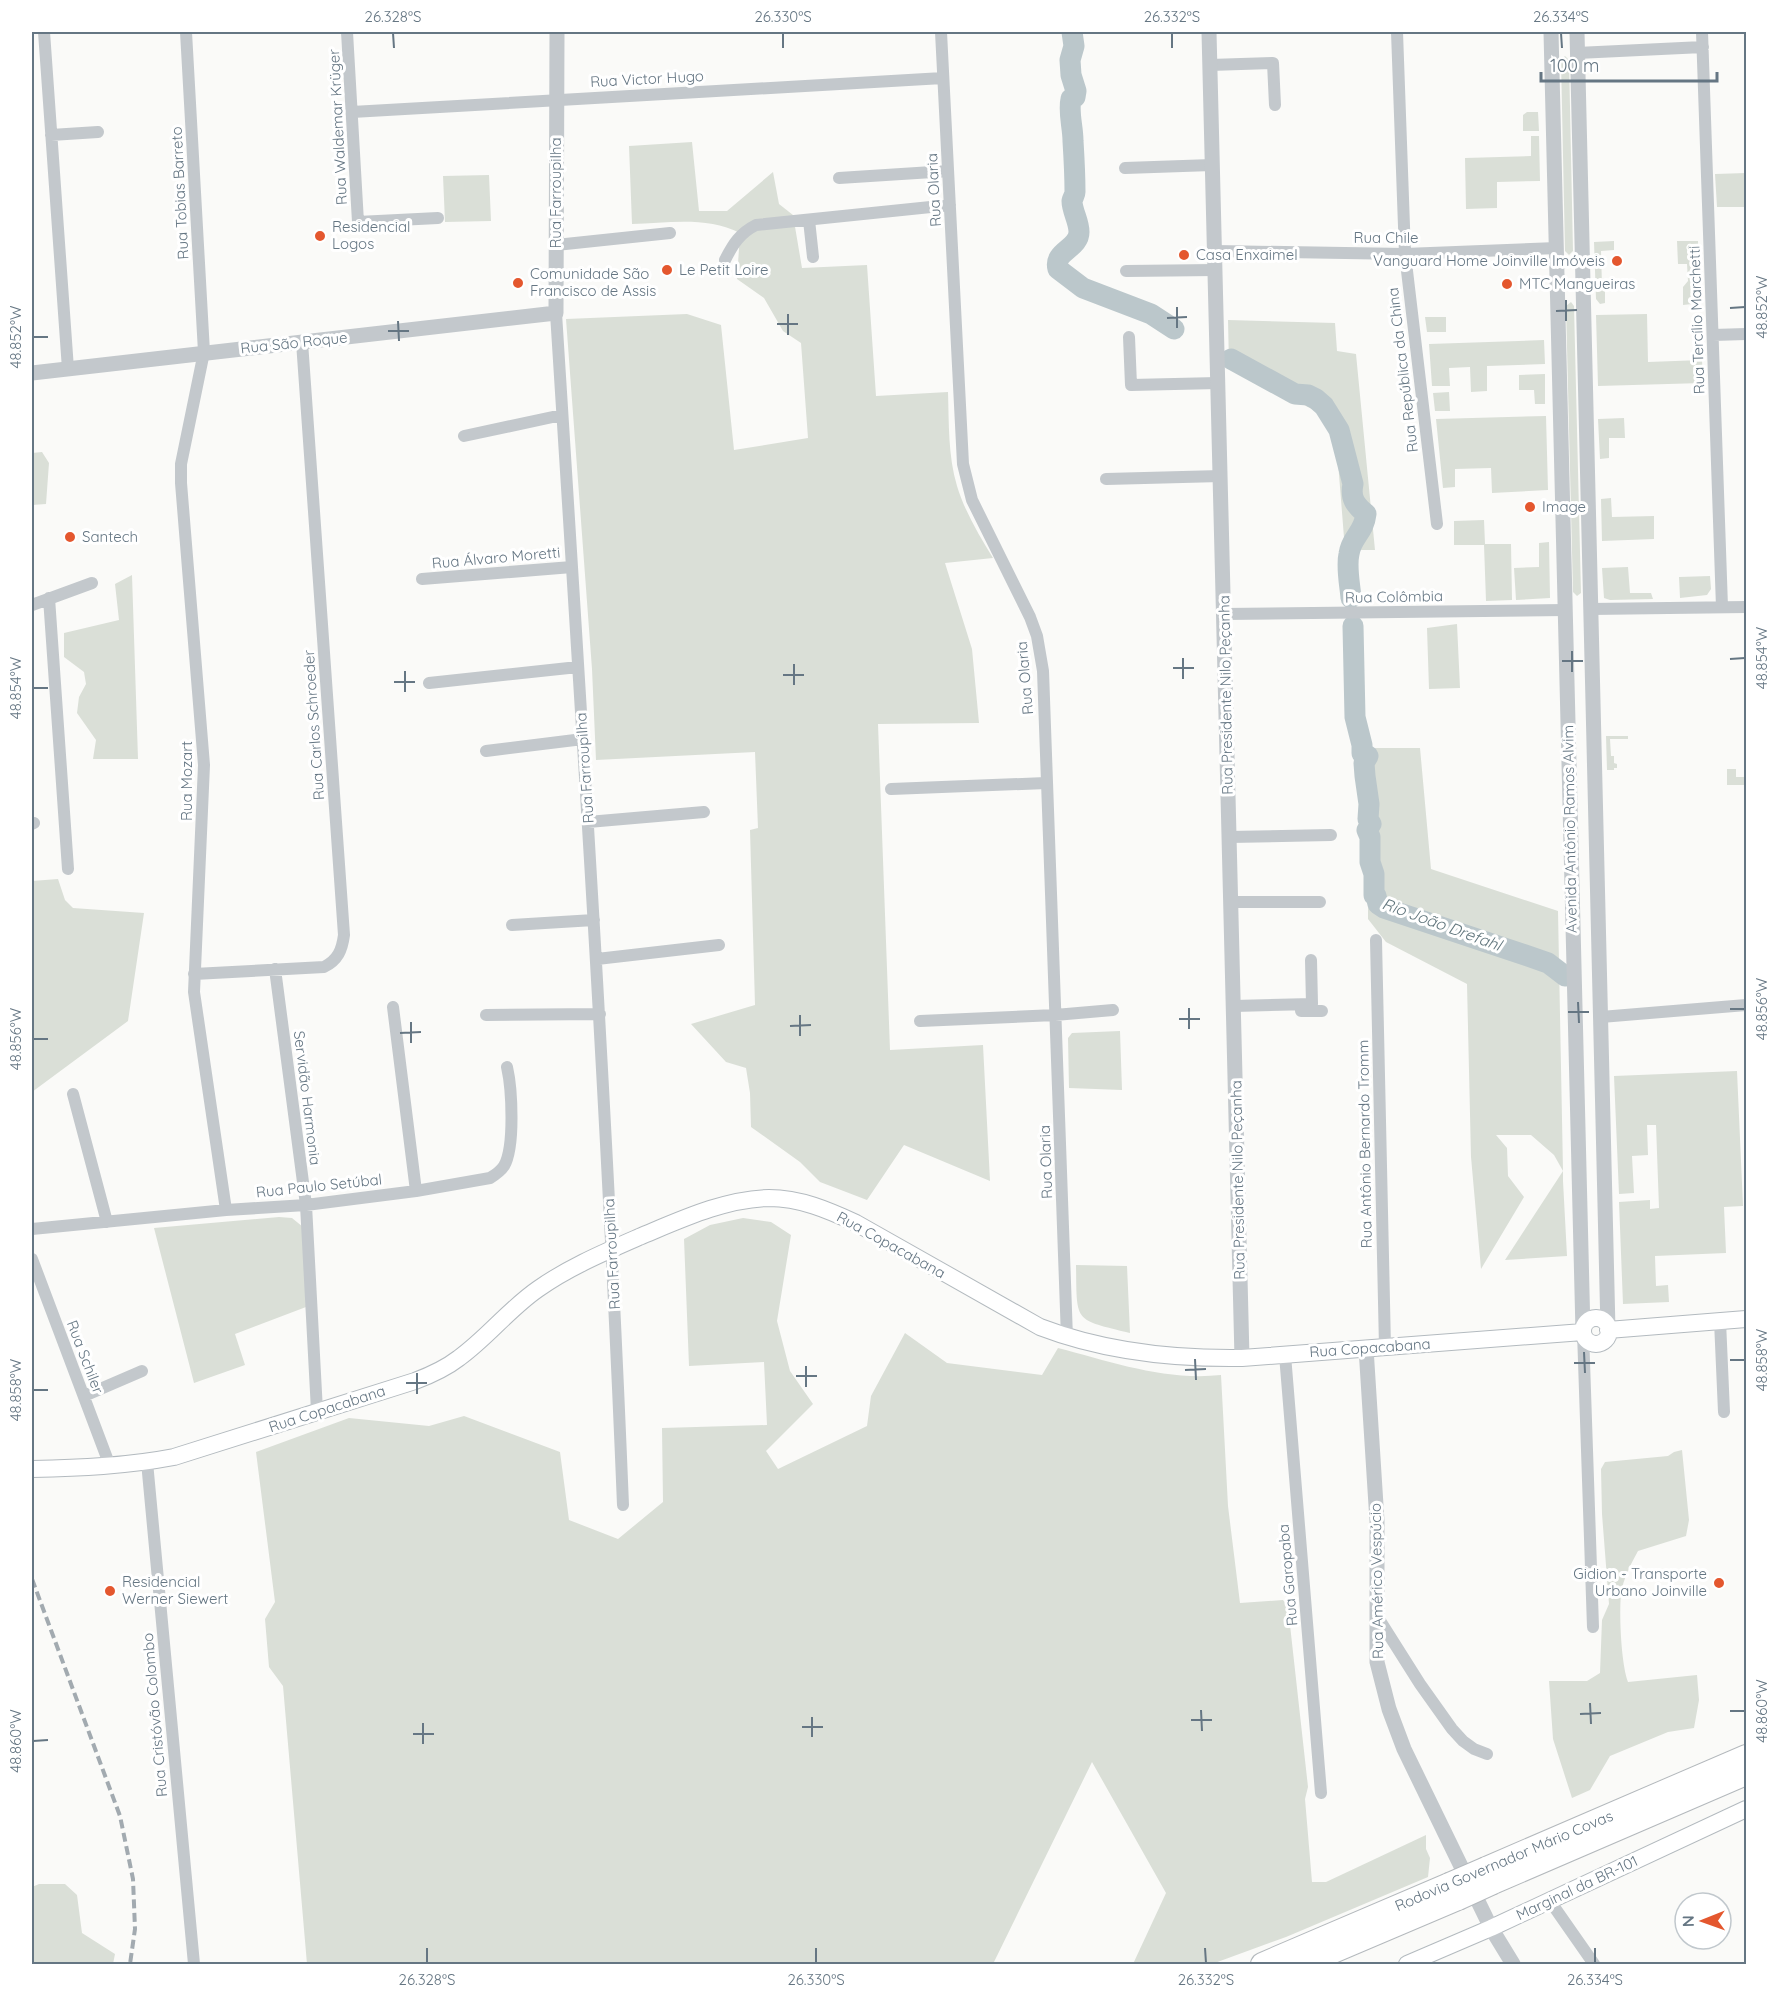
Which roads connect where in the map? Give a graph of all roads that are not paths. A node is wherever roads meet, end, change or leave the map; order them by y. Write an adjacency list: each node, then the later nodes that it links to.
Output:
1 (44, 32): 19 (street)
2 (186, 32): 41 (street, Rua Tobias Barreto)
3 (347, 32): 17 (street, Rua Waldemar Krüger)
4 (557, 32): 15 (street, Rua Farroupilha)
5 (940, 32): 14 (street, Rua Olaria)
6 (1209, 32): 13 (street, Rua Presidente Nilo Peçanha)
7 (1396, 32): 31 (street, Rua República da China)
8 (1551, 32): 29 (street, Avenida Antônio Ramos Alvim)
9 (1576, 32): 12 (street, Avenida Antônio Ramos Alvim)
10 (1702, 32): 11 (street, Rua Tercílio Marchetti)
11 (1703, 46): 12 (street); 38 (street, Rua Tercílio Marchetti)
12 (1577, 53): 57 (street, Avenida Antônio Ramos Alvim)
13 (1210, 65): 16 (street); 20 (street, Rua Presidente Nilo Peçanha)
14 (943, 78): 15 (street, Rua Victor Hugo); 22 (street, Rua Olaria)
15 (556, 99): 17 (street, Rua Victor Hugo); 28 (street, Rua Farroupilha)
16 (1275, 105)
17 (352, 111): 25 (street, Rua Waldemar Krüger)
18 (99, 132): 19 (street)
19 (51, 135): 42 (street)
20 (1212, 165): 21 (street); 30 (street, Rua Presidente Nilo Peçanha)
21 (1125, 168)
22 (948, 171): 23 (street); 24 (street, Rua Olaria)
23 (839, 178)
24 (950, 205): 26 (street); 66 (street, Rua Olaria)
25 (438, 218)
26 (809, 220): 32 (street); 33 (street)
27 (670, 233): 28 (street)
28 (556, 245): 36 (street, Rua Farroupilha)
29 (1557, 248): 31 (street, Rua Chile); 58 (street, Avenida Antônio Ramos Alvim)
30 (1215, 251): 31 (street, Rua Chile); 34 (street, Rua Presidente Nilo Peçanha)
31 (1405, 254): 49 (street, Rua República da China)
32 (813, 257)
33 (725, 260)
34 (1215, 270): 35 (street); 44 (street, Rua Presidente Nilo Peçanha)
35 (1126, 271)
36 (556, 313): 40 (street, Rua São Roque); 45 (street, Rua Farroupilha)
37 (1746, 334): 38 (street)
38 (1713, 335): 56 (street, Rua Tercílio Marchetti)
39 (1129, 337): 44 (street)
40 (302, 342): 41 (street, Rua São Roque); 81 (street, Rua Carlos Schroeder)
41 (204, 352): 42 (street, Rua São Roque); 82 (street, Rua Mozart)
42 (68, 369): 43 (street, Rua São Roque)
43 (32, 373)
44 (1218, 383): 47 (street, Rua Presidente Nilo Peçanha)
45 (562, 415): 46 (street); 50 (street, Rua Farroupilha)
46 (464, 436)
47 (1221, 476): 48 (street); 59 (street, Rua Presidente Nilo Peçanha)
48 (1106, 479)
49 (1437, 524)
50 (572, 567): 51 (street, Rua Álvaro Moretti); 60 (street, Rua Farroupilha)
51 (422, 579)
52 (92, 584): 53 (street)
53 (49, 598): 54 (street); 72 (street)
54 (32, 605)
55 (1746, 607): 56 (street)
56 (1722, 608): 57 (street)
57 (1592, 609): 63 (street, Avenida Antônio Ramos Alvim)
58 (1565, 610): 59 (street, Rua Colômbia); 64 (street, Avenida Antônio Ramos Alvim)
59 (1224, 614): 71 (street, Rua Presidente Nilo Peçanha)
60 (578, 667): 61 (street); 62 (street, Rua Farroupilha)
61 (429, 683)
62 (583, 739): 65 (street); 69 (street, Rua Farroupilha)
63 (1594, 741): 64 (street); 91 (street, Avenida Antônio Ramos Alvim)
64 (1568, 743): 105 (street, Avenida Antônio Ramos Alvim)
65 (486, 751)
66 (1046, 783): 67 (street); 90 (street, Rua Olaria)
67 (891, 789)
68 (704, 812): 69 (street)
69 (588, 822): 75 (street, Rua Farroupilha)
70 (1331, 835): 71 (street)
71 (1229, 837): 73 (street, Rua Presidente Nilo Peçanha)
72 (68, 869)
73 (1231, 902): 74 (street); 85 (street, Rua Presidente Nilo Peçanha)
74 (1320, 902)
75 (594, 920): 76 (street); 79 (street, Rua Farroupilha)
76 (512, 925)
77 (1376, 940): 107 (street, Rua Antônio Bernardo Tromm)
78 (719, 945): 79 (street)
79 (597, 959): 88 (street, Rua Farroupilha)
80 (1311, 960): 85 (street)
81 (275, 969): 82 (street, Rua Carlos Schroeder); 96 (street, Servidão Harmonia)
82 (194, 974): 97 (street, Rua Mozart)
83 (1746, 1005): 91 (street)
84 (393, 1007): 95 (street)
85 (1234, 1009): 87 (street); 110 (street, Rua Presidente Nilo Peçanha)
86 (1113, 1010): 90 (street)
87 (1322, 1011)
88 (600, 1014): 89 (street); 100 (street, Rua Farroupilha)
89 (486, 1015)
90 (1055, 1015): 92 (street); 106 (street, Rua Olaria)
91 (1601, 1017): 104 (street, Avenida Antônio Ramos Alvim)
92 (920, 1021)
93 (507, 1067): 95 (street, Rua Paulo Setúbal)
94 (73, 1094): 98 (street)
95 (416, 1191): 96 (street, Rua Paulo Setúbal)
96 (306, 1204): 97 (street, Rua Paulo Setúbal); 113 (street, Servidão Harmonia)
97 (226, 1210): 98 (street, Rua Paulo Setúbal)
98 (107, 1221): 99 (street, Rua Paulo Setúbal)
99 (32, 1229)
100 (613, 1248): 106 (main road, Rua Copacabana); 113 (main road, Rua Copacabana); 118 (street, Rua Farroupilha)
101 (32, 1259): 112 (street, Rua Schiler)
102 (1746, 1319): 103 (main road)
103 (1720, 1321): 104 (main road); 114 (street)
104 (1608, 1330): 105 (main road)
105 (1583, 1332): 107 (main road, Rua Copacabana); 120 (street, Avenida Antônio Ramos Alvim)
106 (1067, 1338): 110 (main road, Rua Copacabana)
107 (1385, 1347): 108 (main road, Rua Copacabana)
108 (1366, 1348): 109 (main road, Rua Copacabana); 119 (street, Rua Américo Vespúcio)
109 (1285, 1355): 110 (main road, Rua Copacabana); 124 (street, Rua Garopaba)
110 (1242, 1358)
111 (142, 1371): 112 (street)
112 (84, 1396): 116 (street, Rua Schiler)
113 (317, 1411): 115 (main road, Rua Copacabana)
114 (1724, 1412)
115 (147, 1462): 116 (main road, Rua Copacabana); 130 (street, Rua Cristóvão Colombo)
116 (111, 1466): 117 (main road, Rua Copacabana)
117 (32, 1469)
118 (623, 1505)
119 (1377, 1616): 121 (street); 129 (street, Rua Américo Vespúcio)
120 (1593, 1627)
121 (1487, 1754)
122 (1746, 1756): 126 (highway, Rodovia Governador Mário Covas)
123 (1746, 1774): 126 (highway, Rodovia Governador Mário Covas)
124 (1320, 1793)
125 (1746, 1809): 128 (main road, Marginal da BR-101)
126 (1489, 1876): 127 (highway, Rodovia Governador Mário Covas, bridge)
127 (1453, 1892): 131 (highway, Rodovia Governador Mário Covas); 132 (highway, Rodovia Governador Mário Covas)
128 (1550, 1901): 129 (main road, Marginal da BR-101); 135 (street)
129 (1491, 1928): 133 (main road, Marginal da BR-101); 134 (street, Rua Américo Vespúcio)
130 (194, 1965)
131 (1262, 1965)
132 (1305, 1965)
133 (1407, 1965)
134 (1513, 1965)
135 (1594, 1965)

